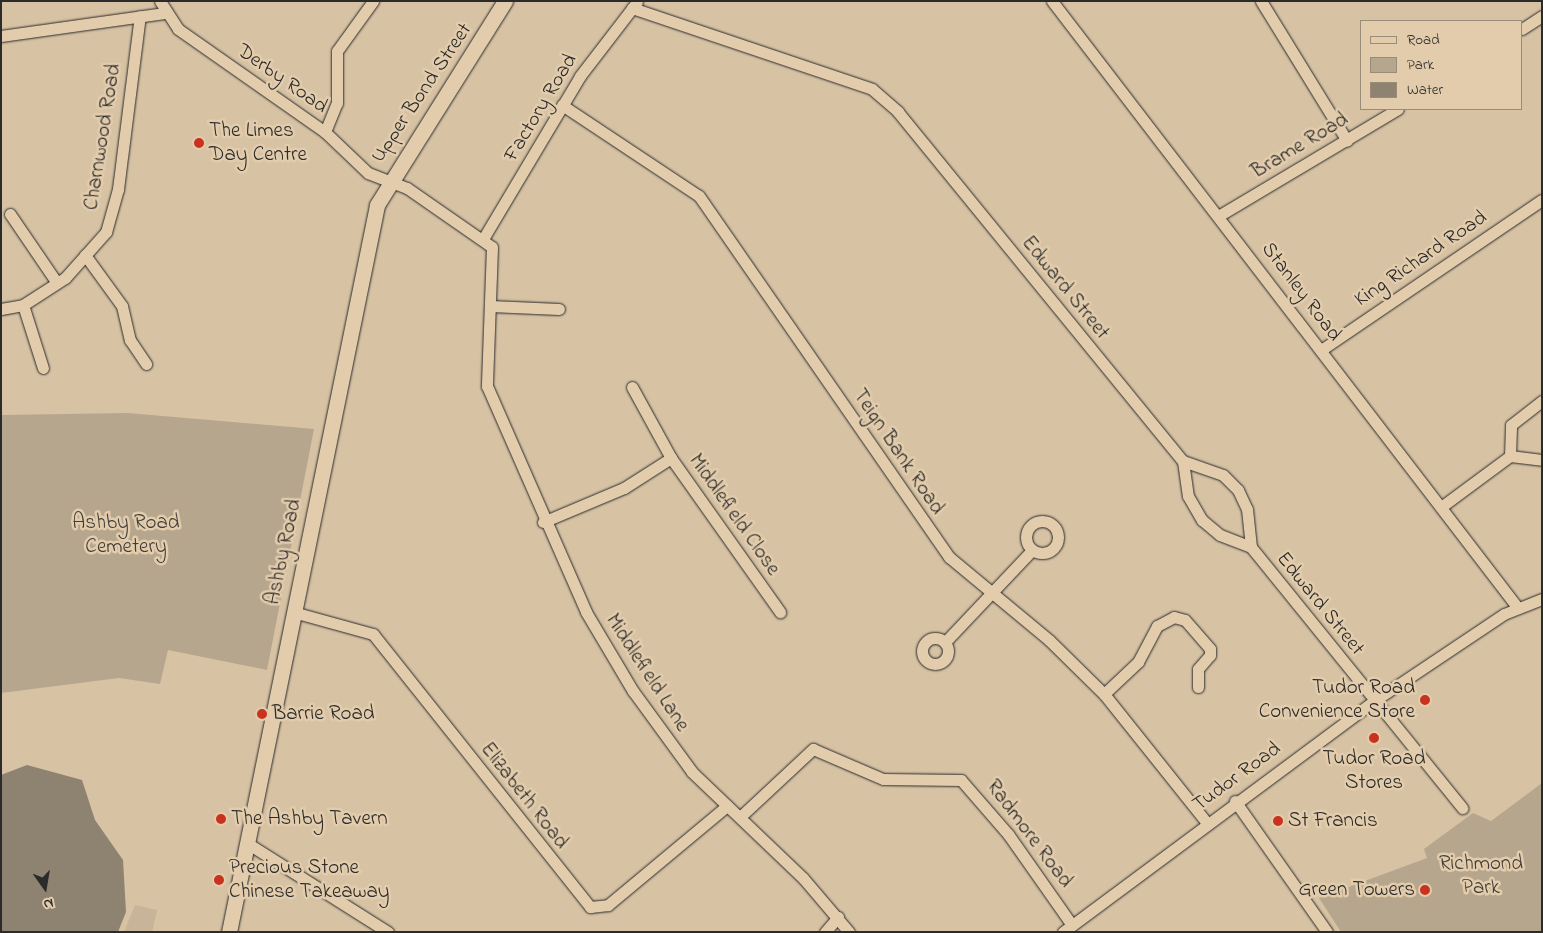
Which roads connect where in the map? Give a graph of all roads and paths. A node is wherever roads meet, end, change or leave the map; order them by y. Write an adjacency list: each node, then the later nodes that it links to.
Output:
1 (160, 1): 7 (street, Derby Road)
2 (373, 1): 14 (street)
3 (505, 1): 16 (main road, Upper Bond Street)
4 (1052, 1): 19 (street, Stanley Road)
5 (1261, 1): 15 (street)
6 (634, 4): 12 (street, Factory Road); 35 (street, Edward Street)
7 (164, 13): 8 (street); 14 (street, Derby Road)
8 (140, 16): 11 (street); 21 (street, Charnwood Road)
9 (1542, 16): 10 (street)
10 (1523, 28)
11 (1, 36)
12 (562, 105): 20 (street, Factory Road); 40 (street, Teign Bank Road)
13 (1396, 110): 15 (street, Brame Road)
14 (325, 132): 16 (street, Derby Road)
15 (1347, 141): 19 (street, Brame Road)
16 (388, 182): 20 (street, Derby Road); 43 (main road, Ashby Road)
17 (1542, 200): 27 (street, King Richard Road)
18 (10, 214): 22 (street)
19 (1220, 215): 27 (street, Stanley Road)
20 (483, 239): 24 (street)
21 (85, 255): 22 (street, Charnwood Road); 28 (street)
22 (57, 283): 23 (street, Charnwood Road)
23 (23, 305): 26 (street); 29 (street)
24 (490, 306): 25 (street); 37 (street, Middlefield Lane)
25 (559, 308)
26 (1, 310)
27 (1321, 350): 36 (street, Stanley Road)
28 (146, 364)
29 (43, 368)
30 (632, 387): 33 (street)
31 (1542, 401): 32 (street)
32 (1510, 456): 34 (street); 36 (street)
33 (670, 458): 37 (street, Middlefield Close); 44 (street, Middlefield Close)
34 (1542, 460)
35 (1183, 461): 38 (street); 38 (street, Edward Street)
36 (1441, 507): 42 (street, Stanley Road)
37 (543, 522): 50 (street, Middlefield Lane)
38 (1250, 547): 48 (street, Edward Street)
39 (1032, 550): 40 (street)
40 (992, 591): 45 (street); 47 (street, Teign Bank Road)
41 (1542, 598): 42 (street, Tudor Road)
42 (1518, 608): 48 (street, Tudor Road)
43 (293, 612): 50 (street, Elizabeth Road); 54 (main road, Ashby Road)
44 (780, 612)
45 (947, 640)
46 (1198, 687): 47 (street)
47 (1104, 694): 53 (street, Teign Bank Road)
48 (1374, 701): 49 (street, Tudor Road); 51 (street, Edward Street)
49 (1236, 801): 53 (street, Tudor Road); 61 (street)
50 (728, 806): 52 (street, Middlefield Lane)
51 (1462, 808)
52 (740, 816): 55 (street, Middlefield Lane); 56 (street, Radmore Road)
53 (1206, 822): 56 (street, Tudor Road)
54 (247, 843): 57 (main road, Ashby Road); 58 (street)
55 (838, 917): 59 (street); 60 (street, Middlefield Lane)
56 (1068, 928)
57 (229, 932)
58 (388, 932)
59 (825, 932)
60 (849, 932)
61 (1327, 932)

